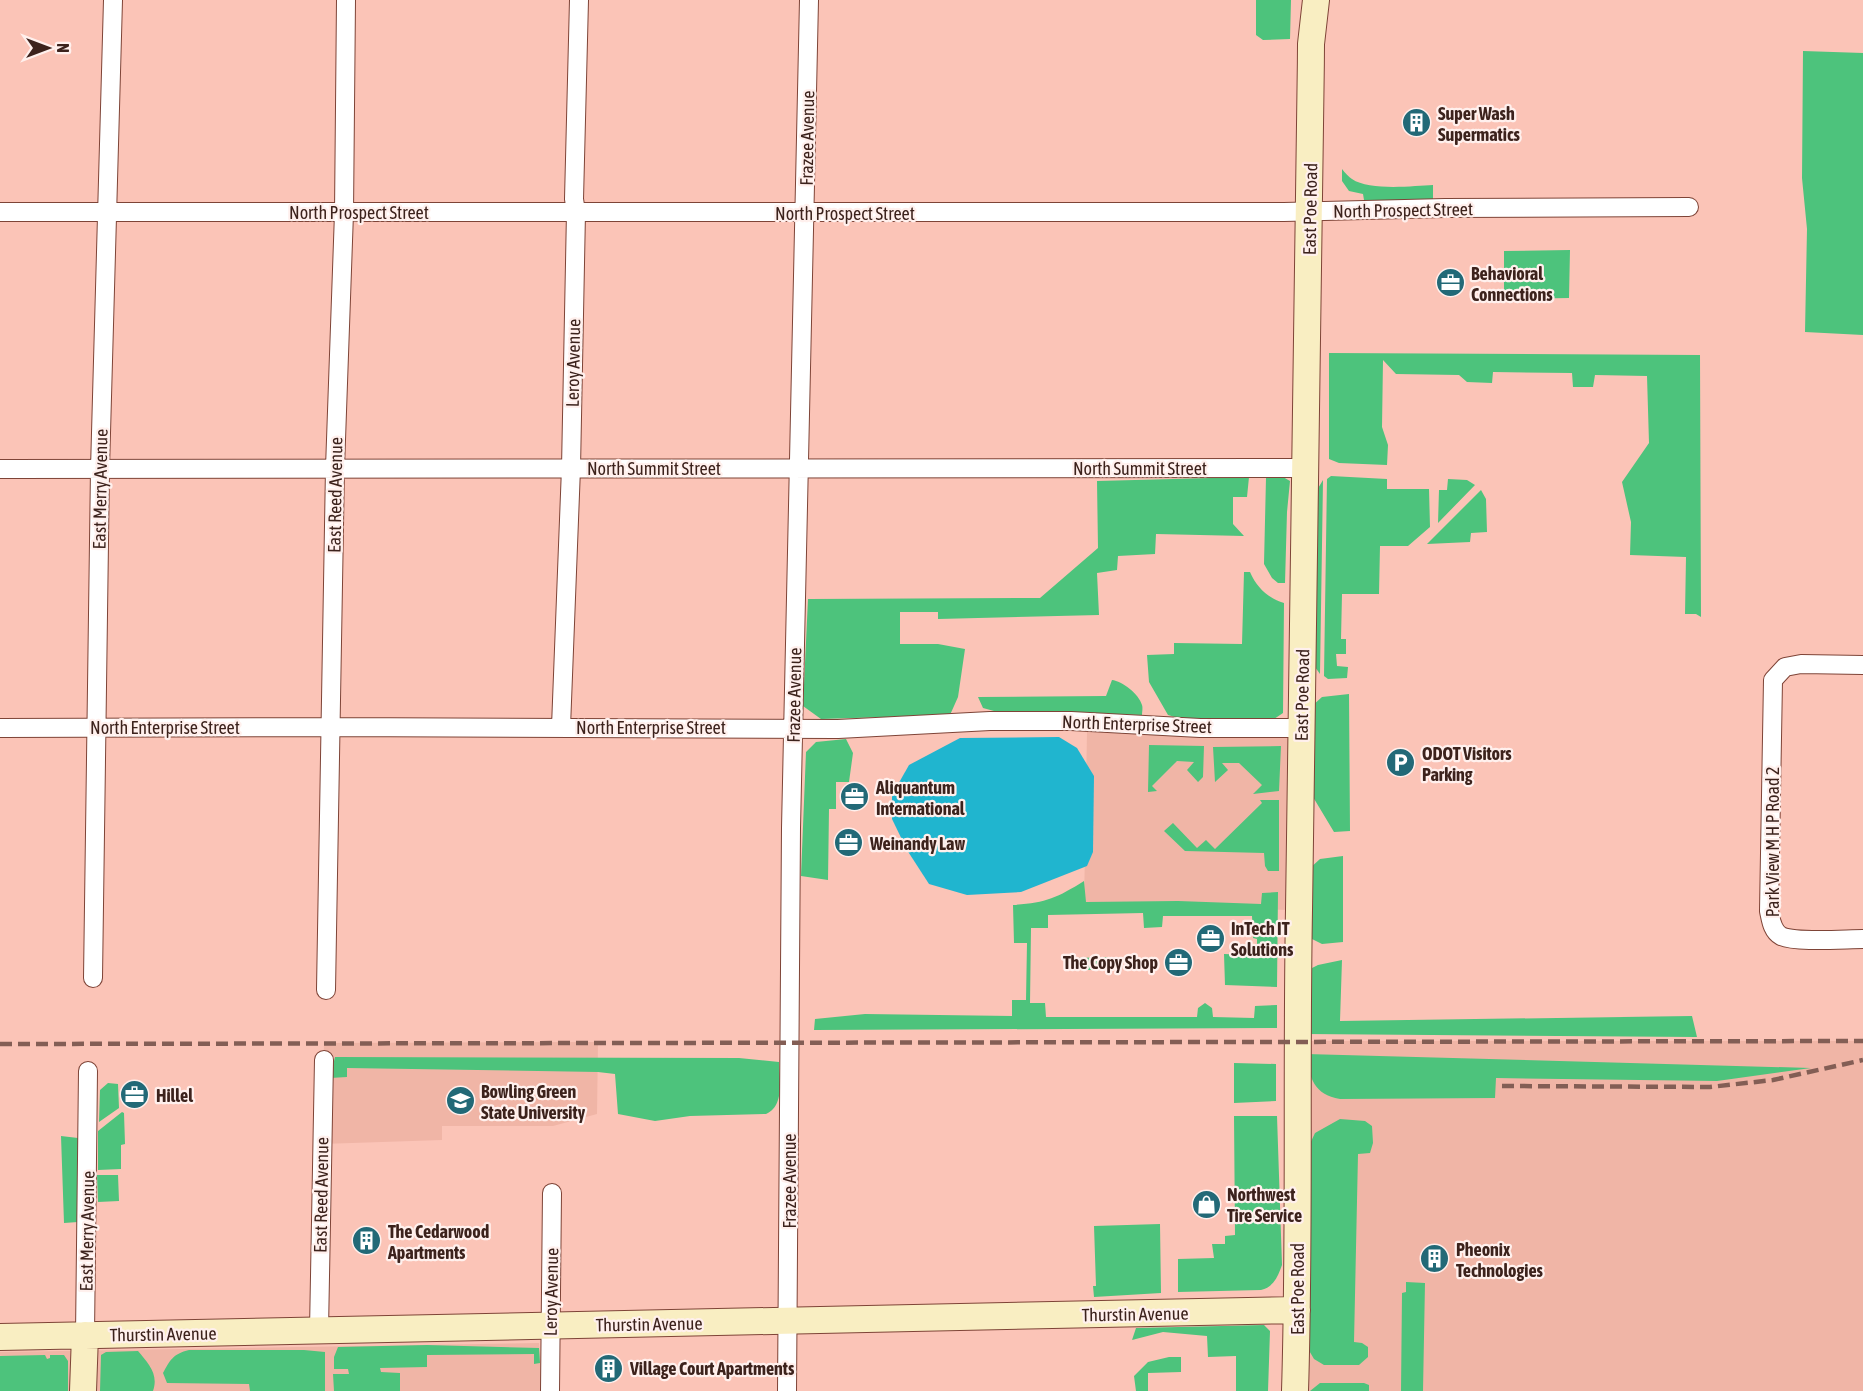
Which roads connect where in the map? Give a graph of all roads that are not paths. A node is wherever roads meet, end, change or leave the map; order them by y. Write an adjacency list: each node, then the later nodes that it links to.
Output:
1 (113, 0): 10 (street, East Merry Avenue)
2 (346, 0): 11 (street, East Reed Avenue)
3 (579, 0): 8 (street, Leroy Avenue)
4 (809, 0): 12 (street, Frazee Avenue)
5 (1316, 0): 9 (main road, East Poe Road)
6 (1689, 207): 9 (street, North Prospect Street)
7 (0, 212): 10 (street, North Prospect Street)
8 (576, 212): 11 (street, North Prospect Street); 12 (street, North Prospect Street); 14 (street, Leroy Avenue)
9 (1310, 212): 12 (street, North Prospect Street); 16 (main road, East Poe Road)
10 (108, 213): 11 (street, North Prospect Street); 18 (street, East Merry Avenue)
11 (344, 213): 13 (street, East Reed Avenue)
12 (805, 213): 15 (street, Frazee Avenue)
13 (335, 468): 14 (street, North Summit Street); 18 (street, North Summit Street); 21 (street, East Reed Avenue)
14 (571, 468): 15 (street, North Summit Street); 22 (street, Leroy Avenue)
15 (799, 468): 16 (street, North Summit Street); 24 (street, Frazee Avenue)
16 (1307, 468): 25 (main road, East Poe Road)
17 (0, 469): 18 (street, North Summit Street)
18 (100, 469): 20 (street, East Merry Avenue)
19 (1863, 665): 26 (street, Park View M H P Road 2)
20 (96, 727): 21 (street, North Enterprise Street); 23 (street, North Enterprise Street); 27 (street, East Merry Avenue)
21 (330, 727): 22 (street, North Enterprise Street); 28 (street, East Reed Avenue)
22 (561, 727): 24 (street, North Enterprise Street)
23 (0, 728)
24 (793, 728): 25 (street, North Enterprise Street); 33 (street, Frazee Avenue)
25 (1302, 728): 32 (main road, East Poe Road)
26 (1863, 939)
27 (93, 978)
28 (326, 990)
29 (324, 1060): 35 (street, East Reed Avenue)
30 (88, 1071): 36 (street, East Merry Avenue)
31 (552, 1193): 34 (street, Leroy Avenue)
32 (1297, 1310): 33 (main road, Thurstin Avenue); 41 (main road, East Poe Road)
33 (788, 1321): 34 (main road, Thurstin Avenue); 40 (street, Frazee Avenue)
34 (550, 1326): 35 (main road, Thurstin Avenue); 39 (street, Leroy Avenue)
35 (319, 1330): 36 (main road, Thurstin Avenue)
36 (85, 1335): 37 (main road, Thurstin Avenue); 38 (main road, East Merry Avenue)
37 (0, 1336)
38 (83, 1391)
39 (550, 1391)
40 (787, 1391)
41 (1295, 1391)

